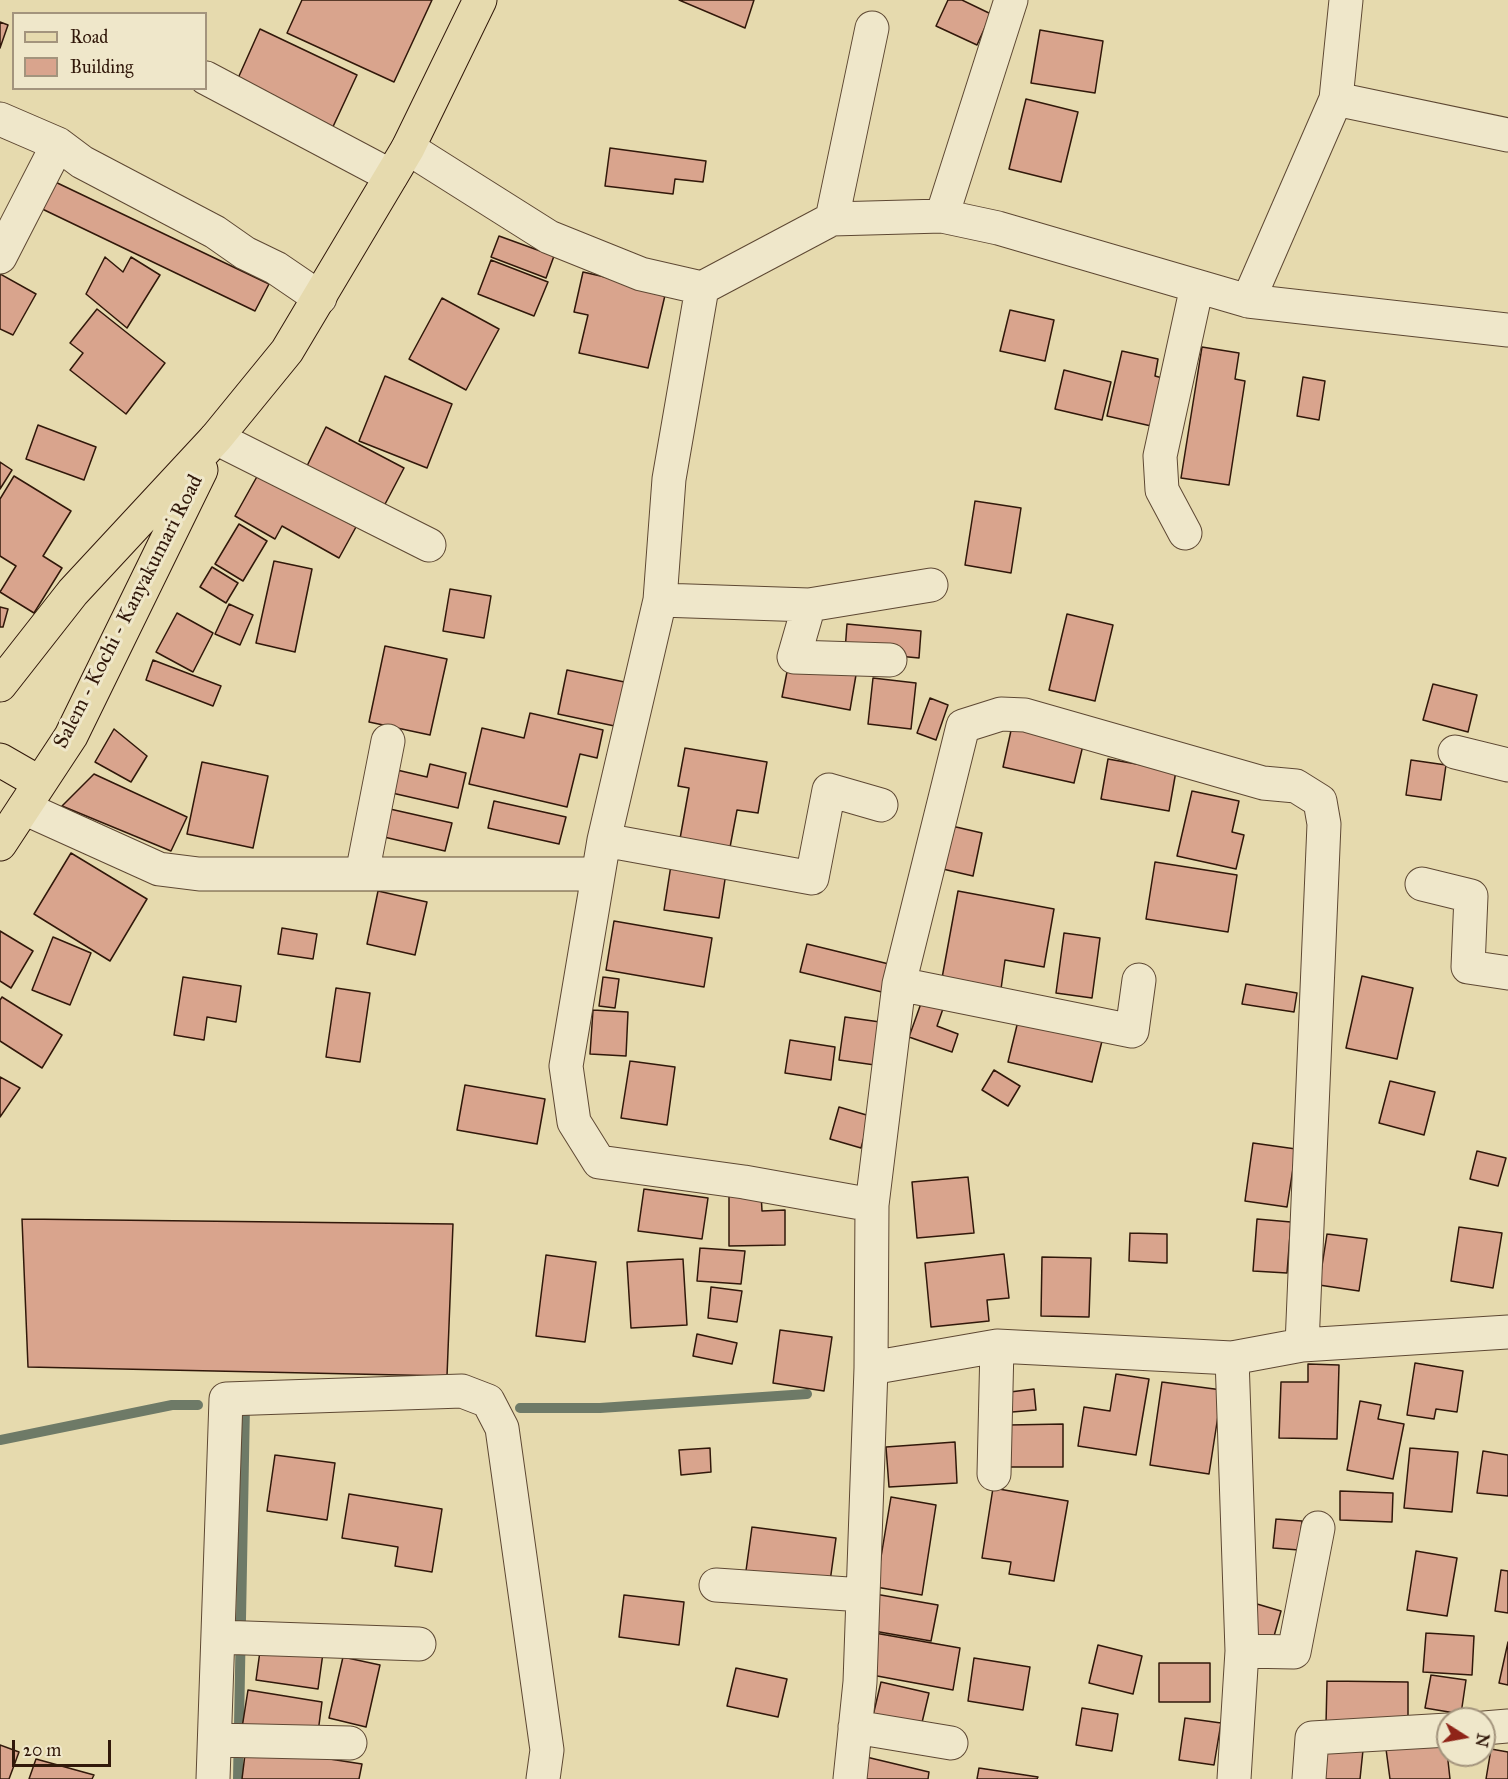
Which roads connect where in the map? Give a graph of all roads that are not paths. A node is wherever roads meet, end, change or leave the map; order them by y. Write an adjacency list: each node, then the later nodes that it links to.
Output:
1 (480, 0): 10 (main road, Salem - Kochi - Kanyakumari Road)
2 (1011, 0): 12 (street)
3 (1346, 0): 6 (street)
4 (872, 28): 13 (street)
5 (207, 79): 11 (street)
6 (1336, 99): 8 (street); 18 (street)
7 (0, 119): 9 (street)
8 (1508, 135)
9 (57, 144): 14 (street); 17 (street)
10 (408, 148): 11 (main road, Salem - Kochi - Kanyakumari Road); 16 (street)
11 (390, 176): 17 (main road, Salem - Kochi - Kanyakumari Road)
12 (942, 216): 13 (street); 15 (street)
13 (831, 219): 16 (street)
14 (0, 257)
15 (1197, 286): 18 (street); 21 (street)
16 (702, 288): 24 (street)
17 (320, 298): 20 (main road, Salem - Kochi - Kanyakumari Road)
18 (1248, 300): 19 (street)
19 (1508, 330)
20 (216, 438): 22 (street); 27 (main road, Salem - Kochi - Kanyakumari Road); 32 (main road, Salem - Kochi - Kanyakumari Road)
21 (1185, 533)
22 (429, 545)
23 (931, 585): 25 (street)
24 (660, 600): 25 (street); 34 (street)
25 (809, 605): 26 (street)
26 (890, 660)
27 (0, 685)
28 (388, 741): 36 (street)
29 (1455, 752): 31 (street)
30 (0, 760): 32 (main road)
31 (1508, 765)
32 (32, 795): 35 (main road, Salem - Kochi - Kanyakumari Road); 36 (street)
33 (881, 805): 34 (street)
34 (603, 840): 37 (street)
35 (0, 844)
36 (362, 874): 37 (street)
37 (597, 874): 42 (street)
38 (1422, 884): 39 (street)
39 (1508, 973)
40 (1139, 980): 41 (street)
41 (899, 984): 42 (street); 44 (street)
42 (872, 1205): 47 (street)
43 (1508, 1332): 44 (street)
44 (1302, 1345): 46 (street)
45 (997, 1346): 46 (street); 47 (street); 48 (street)
46 (1232, 1358): 54 (street)
47 (871, 1368): 51 (street)
48 (994, 1474)
49 (1318, 1528): 54 (street)
50 (716, 1585): 51 (street)
51 (863, 1595): 55 (street)
52 (218, 1636): 53 (street); 57 (street); 61 (street)
53 (419, 1644)
54 (1242, 1651): 63 (street)
55 (855, 1727): 59 (street); 62 (street)
56 (1436, 1731): 64 (street)
57 (215, 1740): 58 (street); 60 (street)
58 (350, 1743)
59 (951, 1743)
60 (213, 1779)
61 (543, 1779)
62 (850, 1779)
63 (1234, 1779)
64 (1309, 1779)

